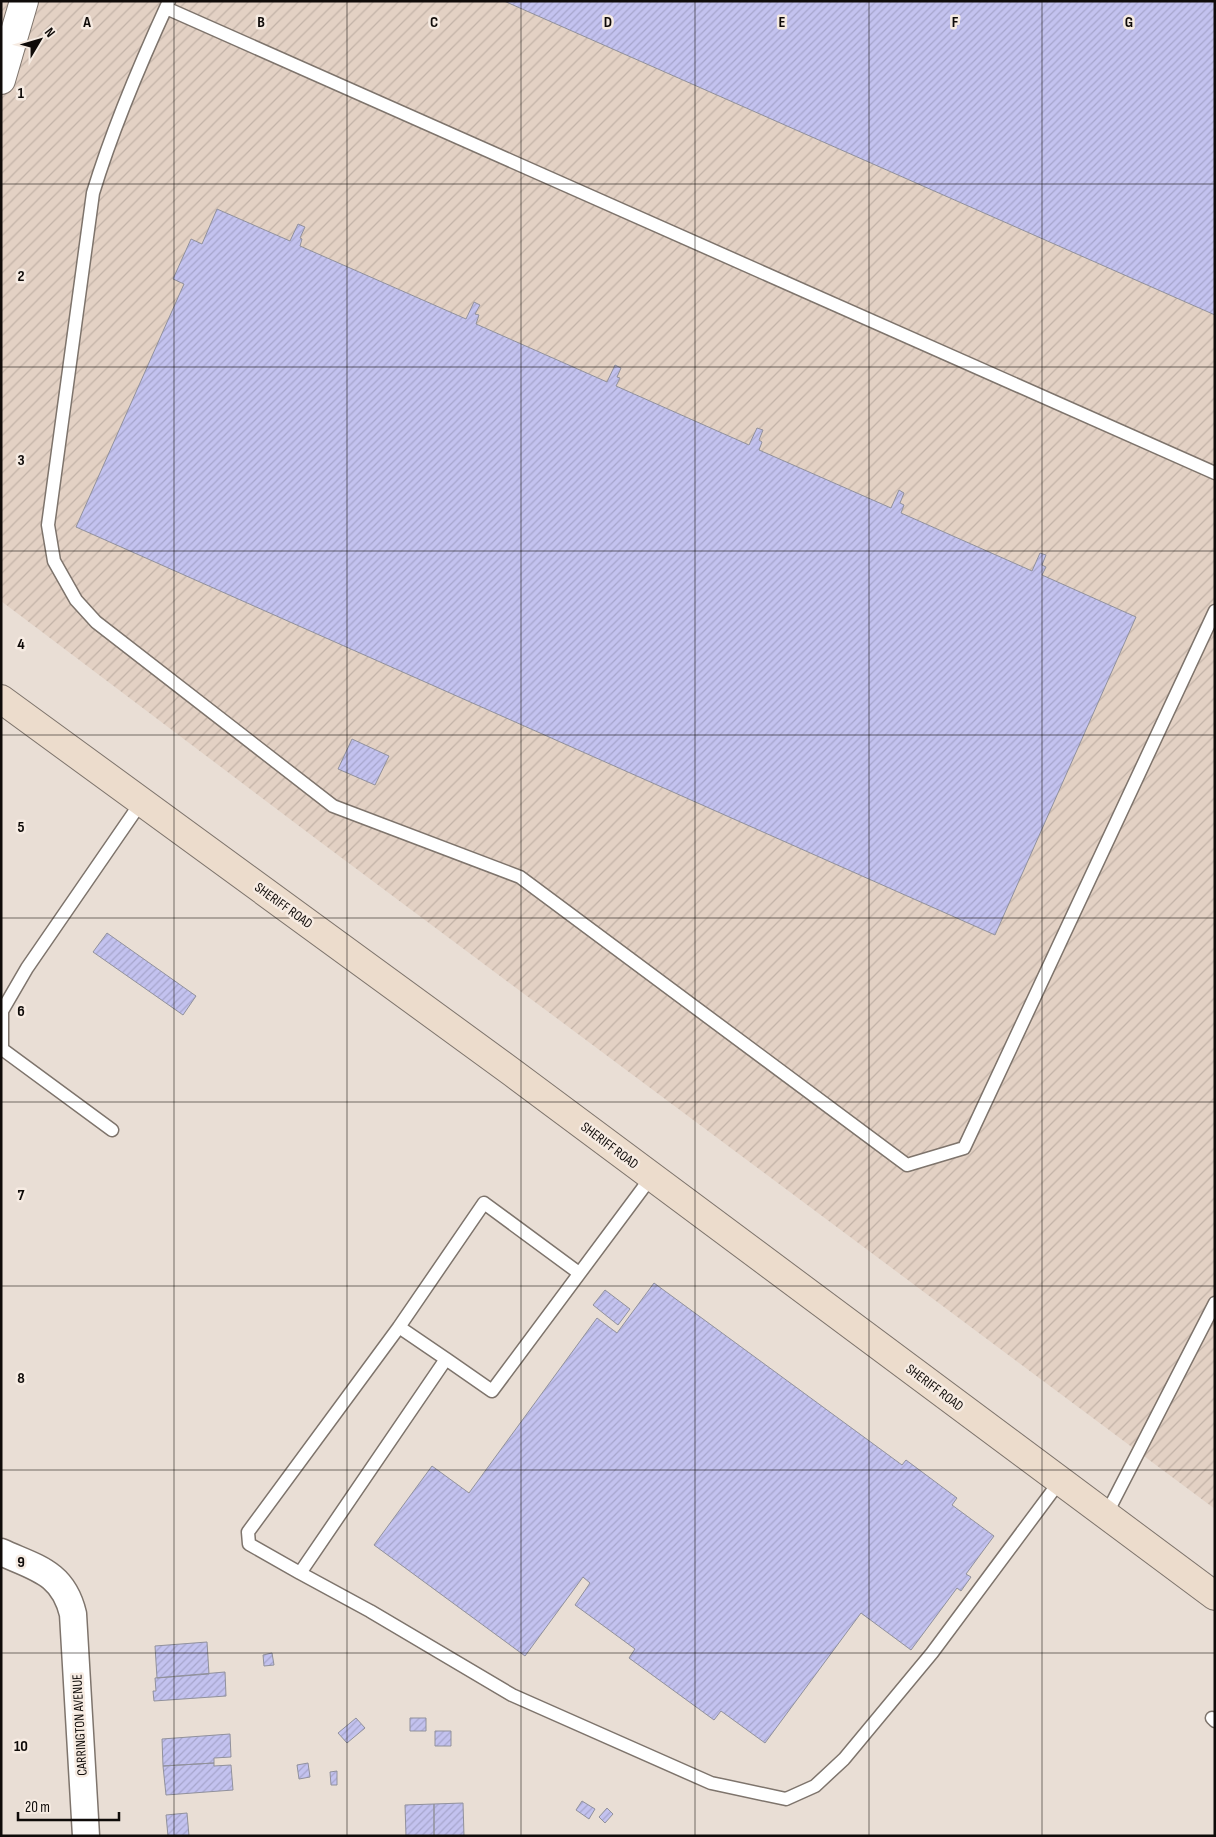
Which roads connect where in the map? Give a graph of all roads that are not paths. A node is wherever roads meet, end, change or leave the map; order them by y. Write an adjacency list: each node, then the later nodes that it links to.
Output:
1 (12, 1): 4 (street)
2 (24, 1): 5 (street)
3 (167, 5): 6 (lane); 7 (lane)
4 (1, 23)
5 (1, 80)
6 (1215, 473)
7 (1215, 611)
8 (1, 699): 9 (main road, SHERIFF ROAD)
9 (142, 801): 10 (lane); 11 (main road, SHERIFF ROAD)
10 (112, 1130)
11 (652, 1176): 12 (lane); 16 (main road, SHERIFF ROAD)
12 (579, 1273): 14 (lane); 15 (lane)
13 (1215, 1303): 17 (lane)
14 (399, 1327): 15 (lane); 19 (lane)
15 (446, 1359): 19 (lane)
16 (1060, 1480): 17 (main road, SHERIFF ROAD); 19 (lane)
17 (1106, 1515): 20 (main road, SHERIFF ROAD)
18 (1, 1552): 21 (street, CARRINGTON AVENUE)
19 (300, 1573)
20 (1215, 1596)
21 (86, 1836)

